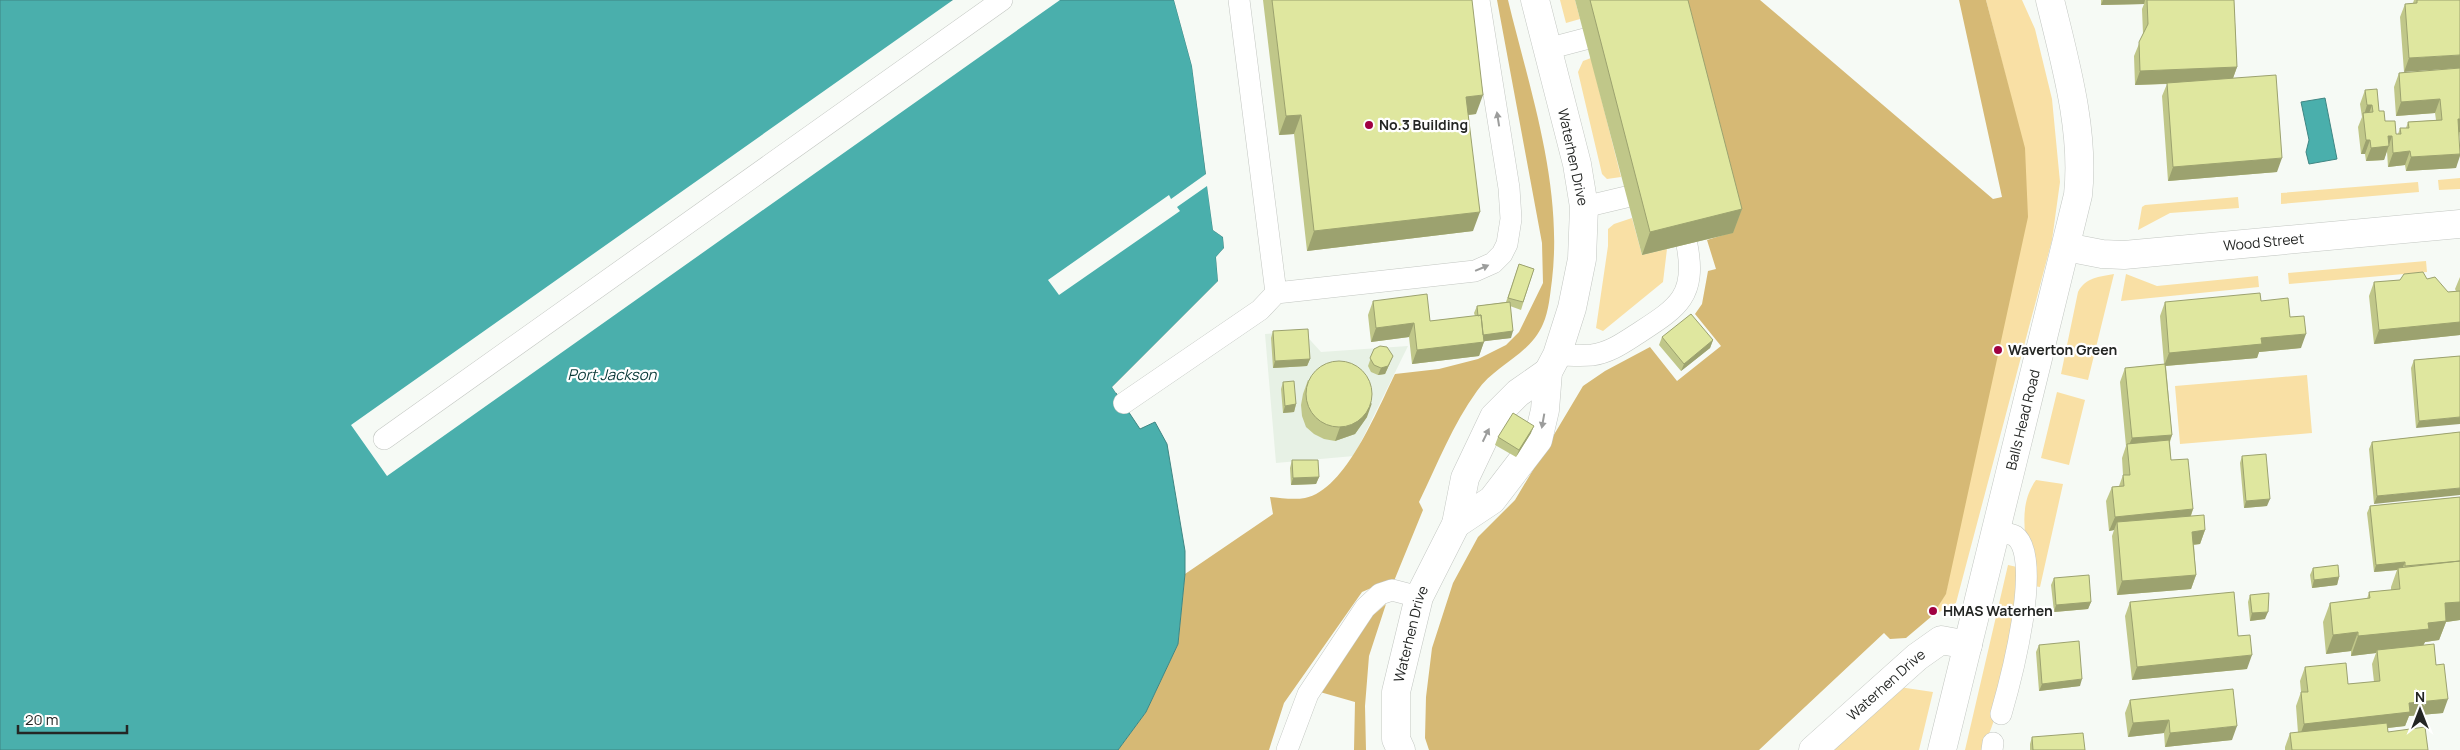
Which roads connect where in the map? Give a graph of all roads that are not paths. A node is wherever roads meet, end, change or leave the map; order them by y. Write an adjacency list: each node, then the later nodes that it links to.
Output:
1 (1002, 0): 16 (lane)
2 (1239, 0): 13 (lane)
3 (1479, 0): 13 (lane, one-way to 3)
4 (1535, 0): 7 (street, Waterhen Drive)
5 (2050, 0): 12 (street, Balls Head Road)
6 (1585, 38): 7 (lane)
7 (1547, 49): 9 (street, Waterhen Drive)
8 (1626, 197): 9 (lane)
9 (1584, 207): 14 (street, Waterhen Drive)
10 (2460, 224): 12 (street, Wood Street)
11 (1687, 245): 14 (lane)
12 (2066, 247): 18 (street, Balls Head Road)
13 (1276, 294): 15 (lane)
14 (1553, 364): 17 (street, Waterhen Drive, one-way to 14); 17 (street, Waterhen Drive, one-way to 17)
15 (1124, 403)
16 (384, 439)
17 (1456, 524): 19 (street, Waterhen Drive)
18 (1996, 532): 20 (street, Balls Head Road); 21 (lane)
19 (1419, 597): 22 (lane); 23 (street, Waterhen Drive)
20 (1968, 645): 24 (street, Waterhen Drive); 25 (street, Balls Head Road)
21 (2001, 714)
22 (1287, 750)
23 (1400, 750)
24 (1813, 750)
25 (1942, 750)

